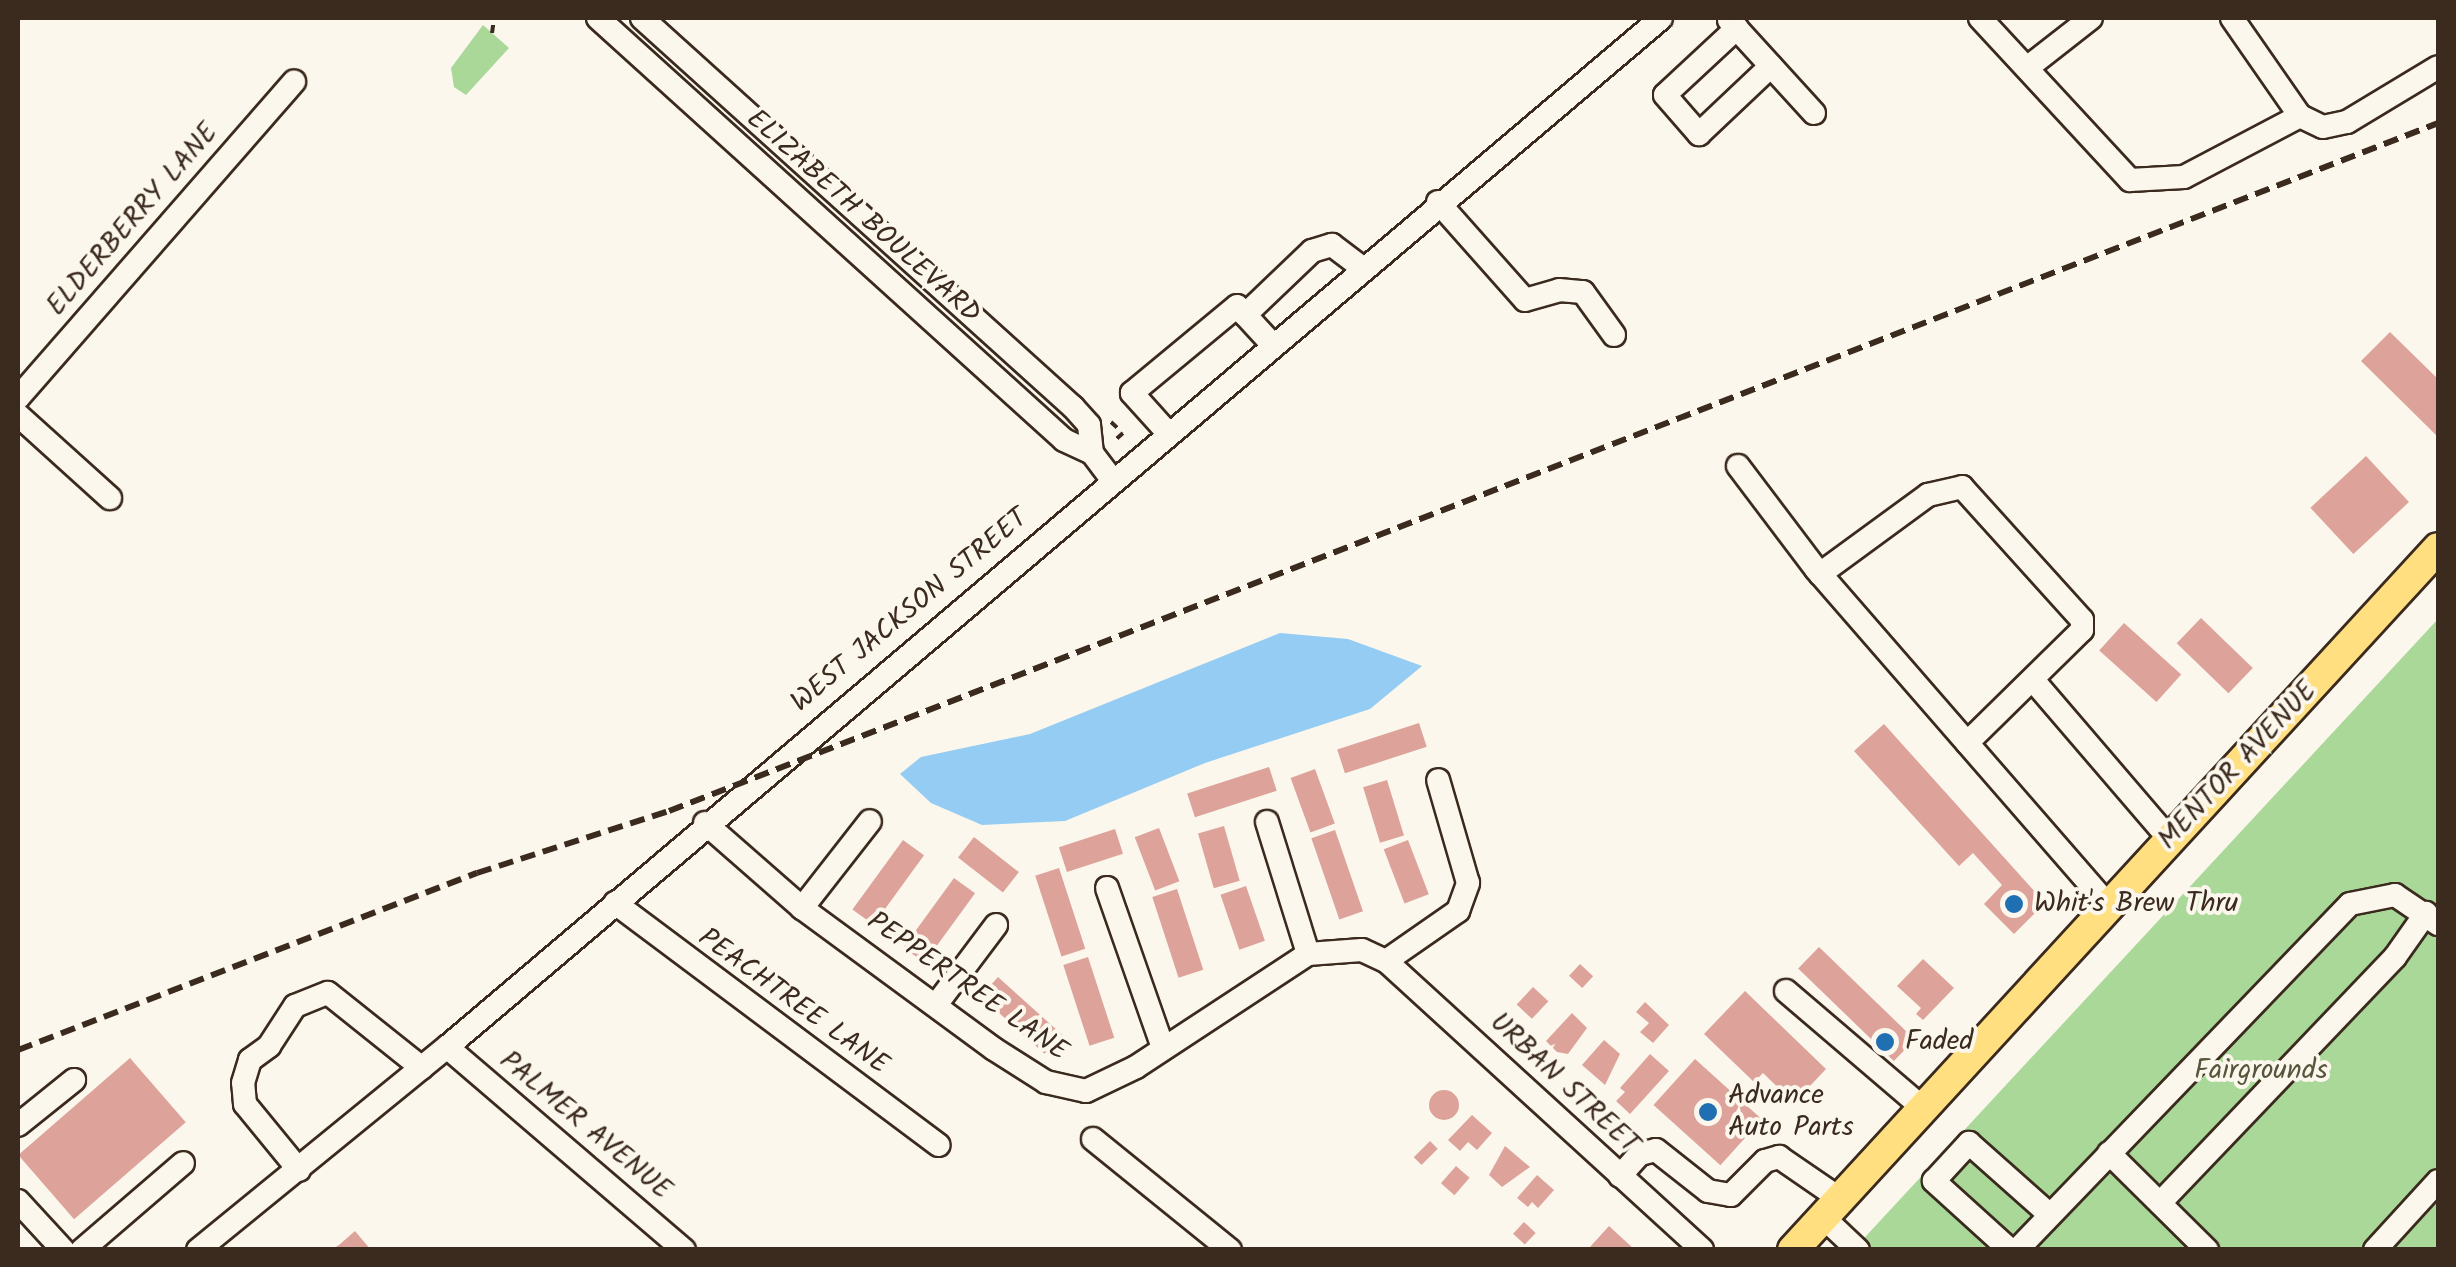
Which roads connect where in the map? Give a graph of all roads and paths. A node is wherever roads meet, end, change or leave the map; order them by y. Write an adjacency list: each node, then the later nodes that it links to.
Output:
1 (494, 18): 9 (path)
2 (598, 18): 24 (street, ELIZABETH BOULEVARD)
3 (642, 18): 24 (street, ELIZABETH BOULEVARD)
4 (1661, 18): 16 (street, WEST JACKSON STREET)
5 (1980, 18): 11 (street)
6 (2091, 18): 11 (street)
7 (2232, 18): 15 (street)
8 (1732, 23): 10 (street); 10 (street)
9 (492, 33)
10 (1771, 66): 14 (street)
11 (2027, 68): 15 (street)
12 (2438, 68): 15 (street)
13 (294, 82): 21 (street, ELDERBERRY LANE)
14 (1814, 113)
15 (2300, 116)
16 (1438, 202): 17 (street, WEST JACKSON STREET); 19 (street)
17 (1361, 267): 18 (street); 20 (street, WEST JACKSON STREET)
18 (1245, 315): 20 (street); 23 (street)
19 (1614, 335)
20 (1272, 344): 23 (street, WEST JACKSON STREET)
21 (18, 398)
22 (18, 415): 27 (street)
23 (1168, 433): 26 (street, WEST JACKSON STREET)
24 (1092, 452): 26 (street, ELIZABETH BOULEVARD)
25 (1738, 466): 29 (street)
26 (1112, 480): 35 (street, WEST JACKSON STREET)
27 (110, 498)
28 (2438, 548): 36 (main road, MENTOR AVENUE)
29 (1820, 574): 30 (street); 31 (street)
30 (2033, 680): 31 (street); 36 (street)
31 (1967, 743): 39 (street)
32 (1438, 780): 44 (street)
33 (870, 821): 40 (street)
34 (1267, 822): 43 (street)
35 (705, 824): 38 (street, WEST JACKSON STREET); 40 (street, PEPPERTREE LANE)
36 (2170, 840): 39 (main road, MENTOR AVENUE)
37 (1106, 888): 48 (street)
38 (615, 903): 47 (street, WEST JACKSON STREET); 54 (street, PEACHTREE LANE)
39 (2110, 906): 51 (main road, MENTOR AVENUE)
40 (802, 908): 46 (street, PEPPERTREE LANE)
41 (2432, 919): 55 (street); 61 (street)
42 (996, 925): 46 (street)
43 (1308, 954): 44 (street, PEPPERTREE LANE); 48 (street, PEPPERTREE LANE)
44 (1386, 961): 58 (street, URBAN STREET)
45 (1786, 991): 51 (street)
46 (936, 1005): 48 (street, PEPPERTREE LANE)
47 (447, 1047): 49 (street, WEST JACKSON STREET); 67 (street, PALMER AVENUE)
48 (1163, 1048)
49 (422, 1068): 57 (street, WEST JACKSON STREET); 57 (street)
50 (74, 1080): 52 (street)
51 (1923, 1108): 62 (main road, MENTOR AVENUE)
52 (18, 1124)
53 (1093, 1139): 68 (street)
54 (939, 1145)
55 (2109, 1154): 61 (street); 63 (street)
56 (183, 1163): 65 (street)
57 (299, 1170): 66 (street, WEST JACKSON STREET)
58 (1620, 1176): 62 (street); 69 (street, URBAN STREET)
59 (2438, 1182): 75 (street)
60 (18, 1201): 64 (street)
61 (2160, 1203): 74 (street)
62 (1831, 1208): 70 (main road, MENTOR AVENUE); 71 (street)
63 (2050, 1215): 72 (street); 73 (street)
64 (62, 1250)
65 (82, 1250)
66 (198, 1250)
67 (684, 1250)
68 (1230, 1250)
69 (1702, 1250)
70 (1794, 1250)
71 (1858, 1250)
72 (2010, 1250)
73 (2018, 1250)
74 (2207, 1250)
75 (2375, 1250)

